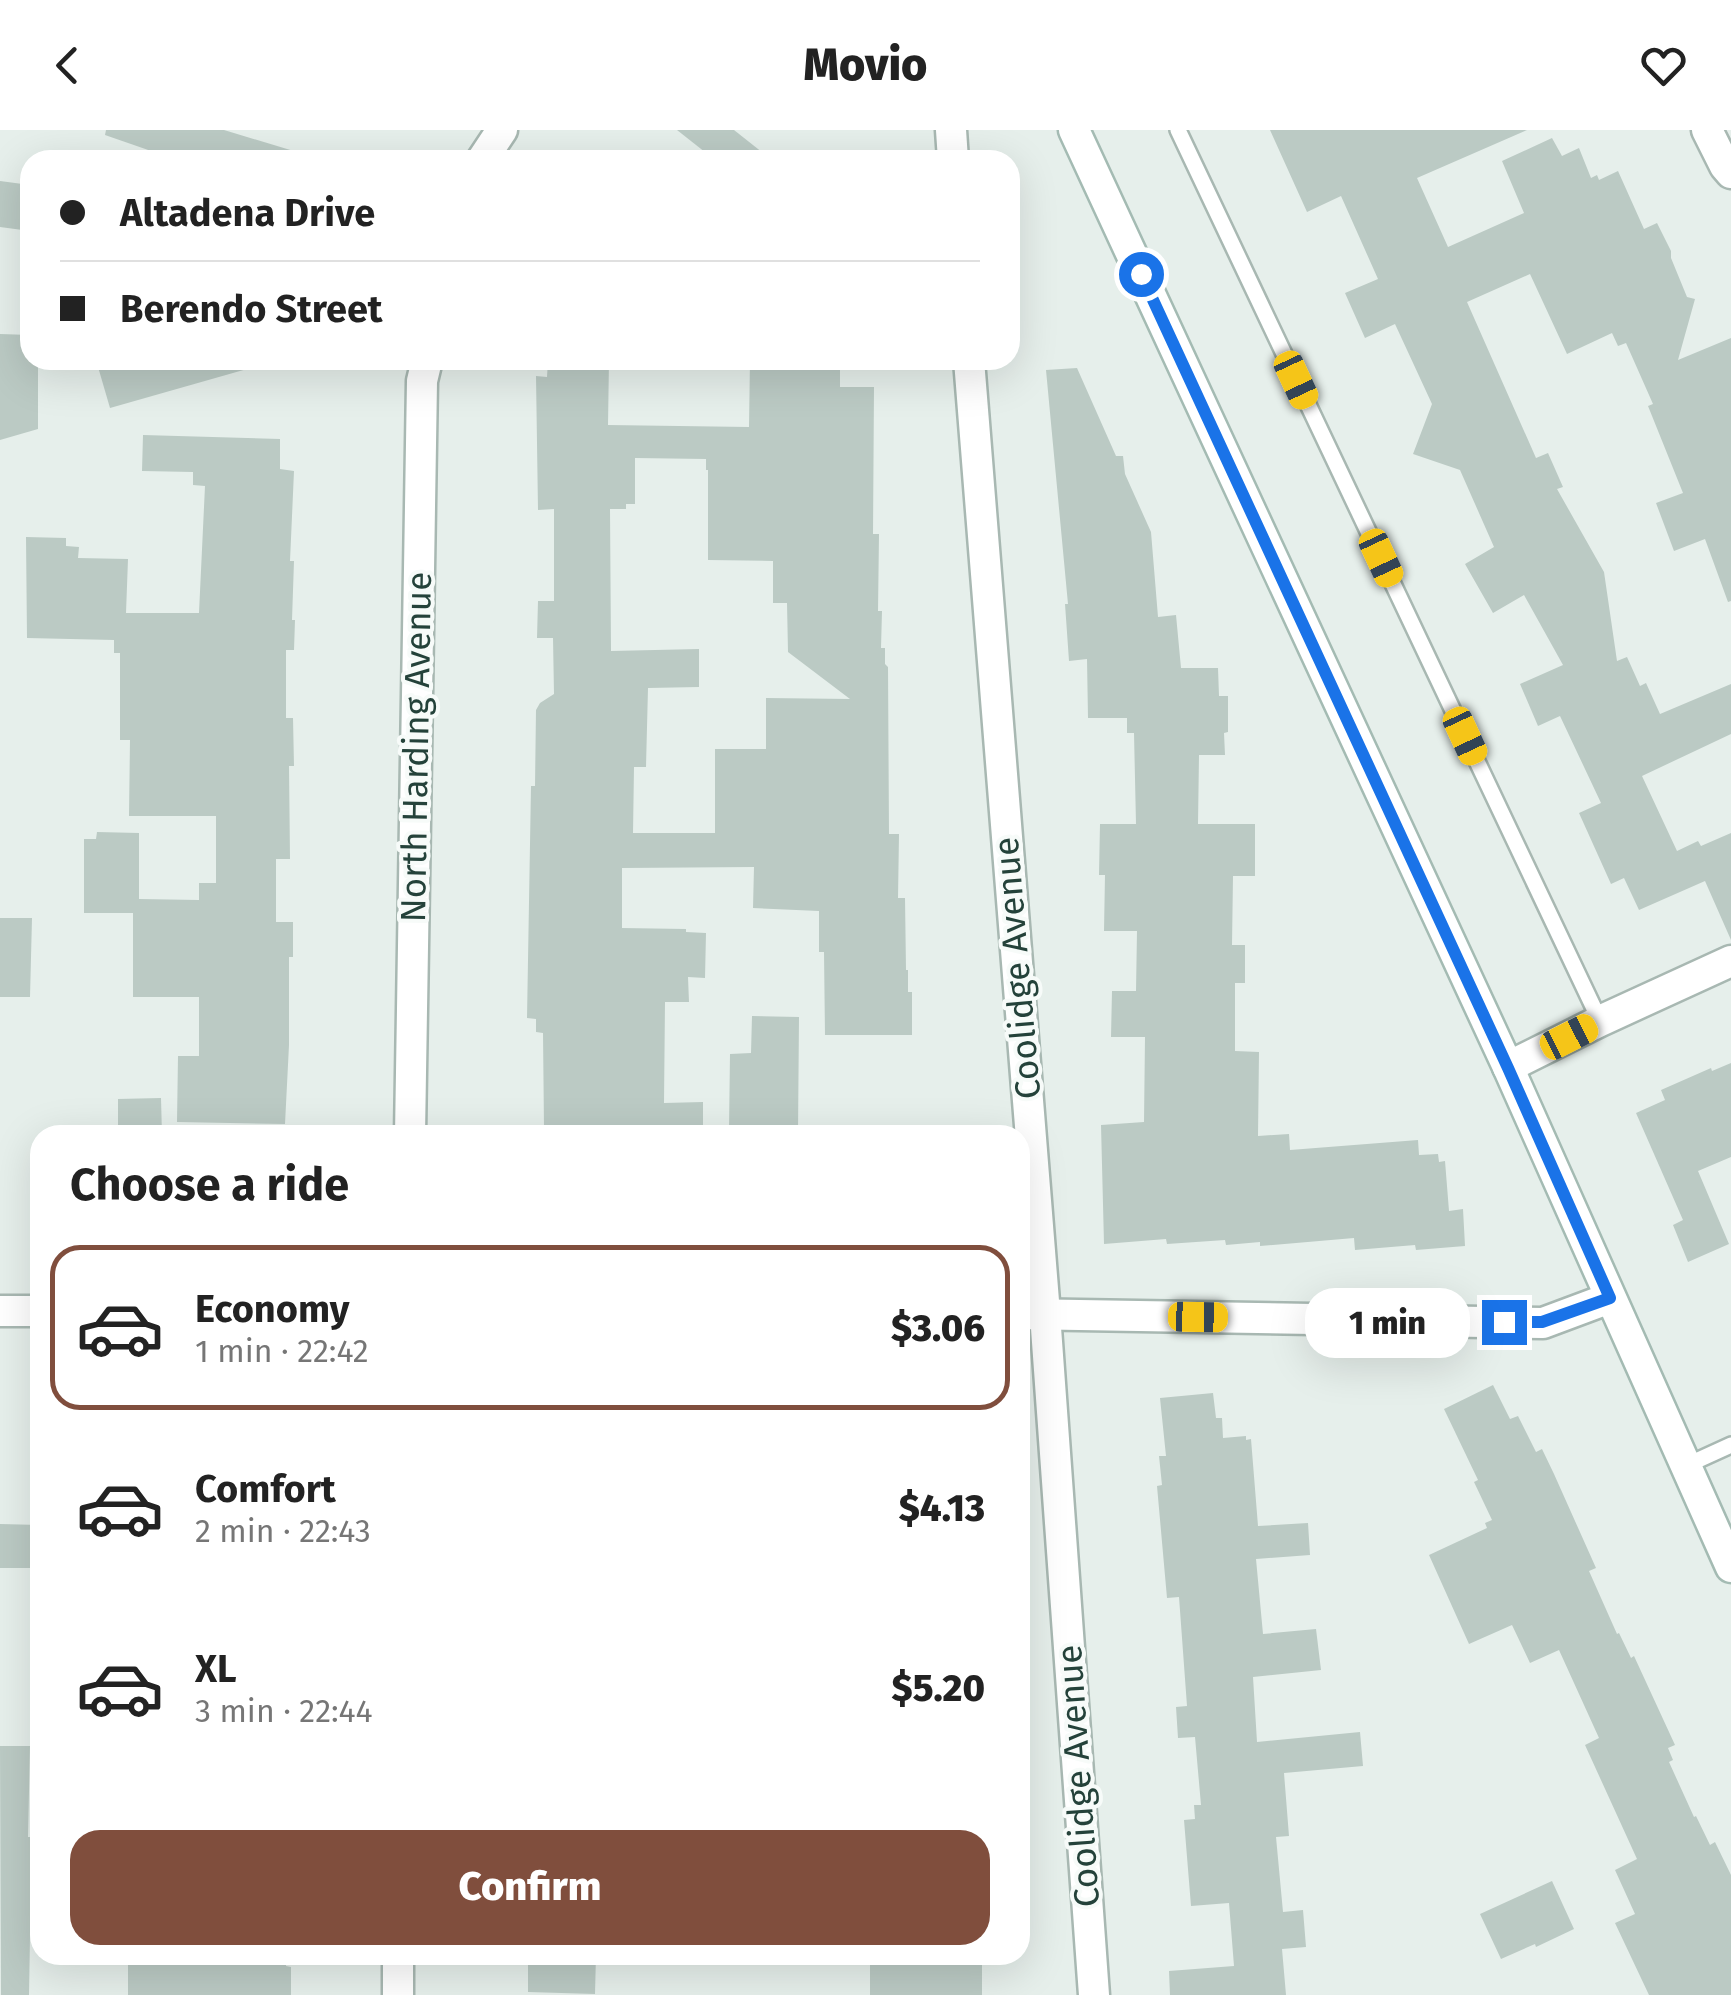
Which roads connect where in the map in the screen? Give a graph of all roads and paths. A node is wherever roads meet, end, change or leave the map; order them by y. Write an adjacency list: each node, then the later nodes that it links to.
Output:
1 (1074, 130): 9 (street)
2 (1178, 130): 8 (lane)
3 (1708, 130): 4 (street)
4 (1731, 174)
5 (425, 370): 10 (street, North Harding Avenue)
6 (970, 370): 11 (street, Coolidge Avenue)
7 (1731, 960): 8 (street)
8 (1600, 1021): 9 (street)
9 (1508, 1068): 13 (street)
10 (410, 1125)
11 (1020, 1125)
12 (1030, 1284): 16 (street, Coolidge Avenue)
13 (1610, 1298): 16 (street); 18 (street)
14 (0, 1311): 15 (street)
15 (30, 1312)
16 (1032, 1314): 22 (street, Coolidge Avenue)
17 (1731, 1444): 18 (lane)
18 (1685, 1466): 19 (street)
19 (1731, 1567)
20 (398, 1965): 21 (street)
21 (398, 1995)
22 (1094, 1995)

